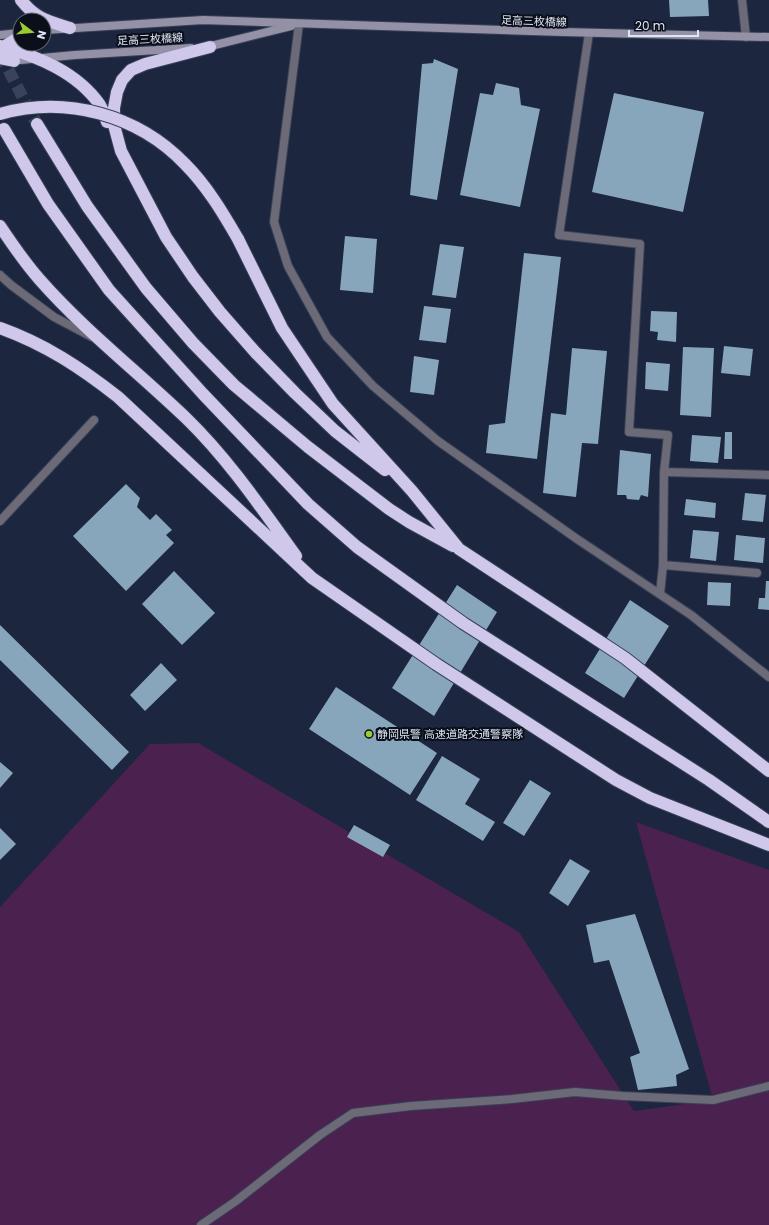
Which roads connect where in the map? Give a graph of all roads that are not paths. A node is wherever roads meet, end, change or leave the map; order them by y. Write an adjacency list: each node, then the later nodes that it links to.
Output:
1 (21, 0): 4 (highway)
2 (742, 0): 7 (street)
3 (299, 24): 4 (main road, 足高三枚橋線); 6 (main road, 足高三枚橋線); 12 (main road, 足高三枚橋線); 33 (street)
4 (70, 28): 5 (main road, 足高三枚橋線)
5 (52, 29)
6 (589, 33): 7 (main road, 足高三枚橋線); 25 (street)
7 (746, 37): 8 (main road, 足高三枚橋線)
8 (769, 37)
9 (12, 39): 11 (main road)
10 (12, 41): 11 (highway)
11 (1, 47): 13 (highway); 14 (highway)
12 (210, 47): 13 (main road, 足高三枚橋線); 19 (highway)
13 (38, 58): 14 (main road, 足高三枚橋線); 19 (highway)
14 (14, 61): 15 (main road, 足高三枚橋線)
15 (0, 62)
16 (0, 114): 27 (highway, bridge)
17 (37, 124): 29 (highway)
18 (4, 129): 36 (highway)
19 (121, 151): 27 (highway)
20 (0, 226): 23 (highway)
21 (0, 275): 23 (street)
22 (0, 328): 32 (highway)
23 (105, 344): 32 (highway)
24 (94, 420): 28 (street)
25 (664, 472): 26 (street); 30 (street)
26 (769, 474)
27 (412, 491): 29 (highway)
28 (0, 521)
29 (459, 549): 35 (highway)
30 (663, 565): 31 (street); 33 (street)
31 (757, 573)
32 (312, 578): 37 (highway)
33 (660, 594): 34 (street)
34 (769, 677)
35 (769, 771)
36 (769, 822)
37 (769, 845)
38 (769, 1086): 39 (street)
39 (201, 1225)

